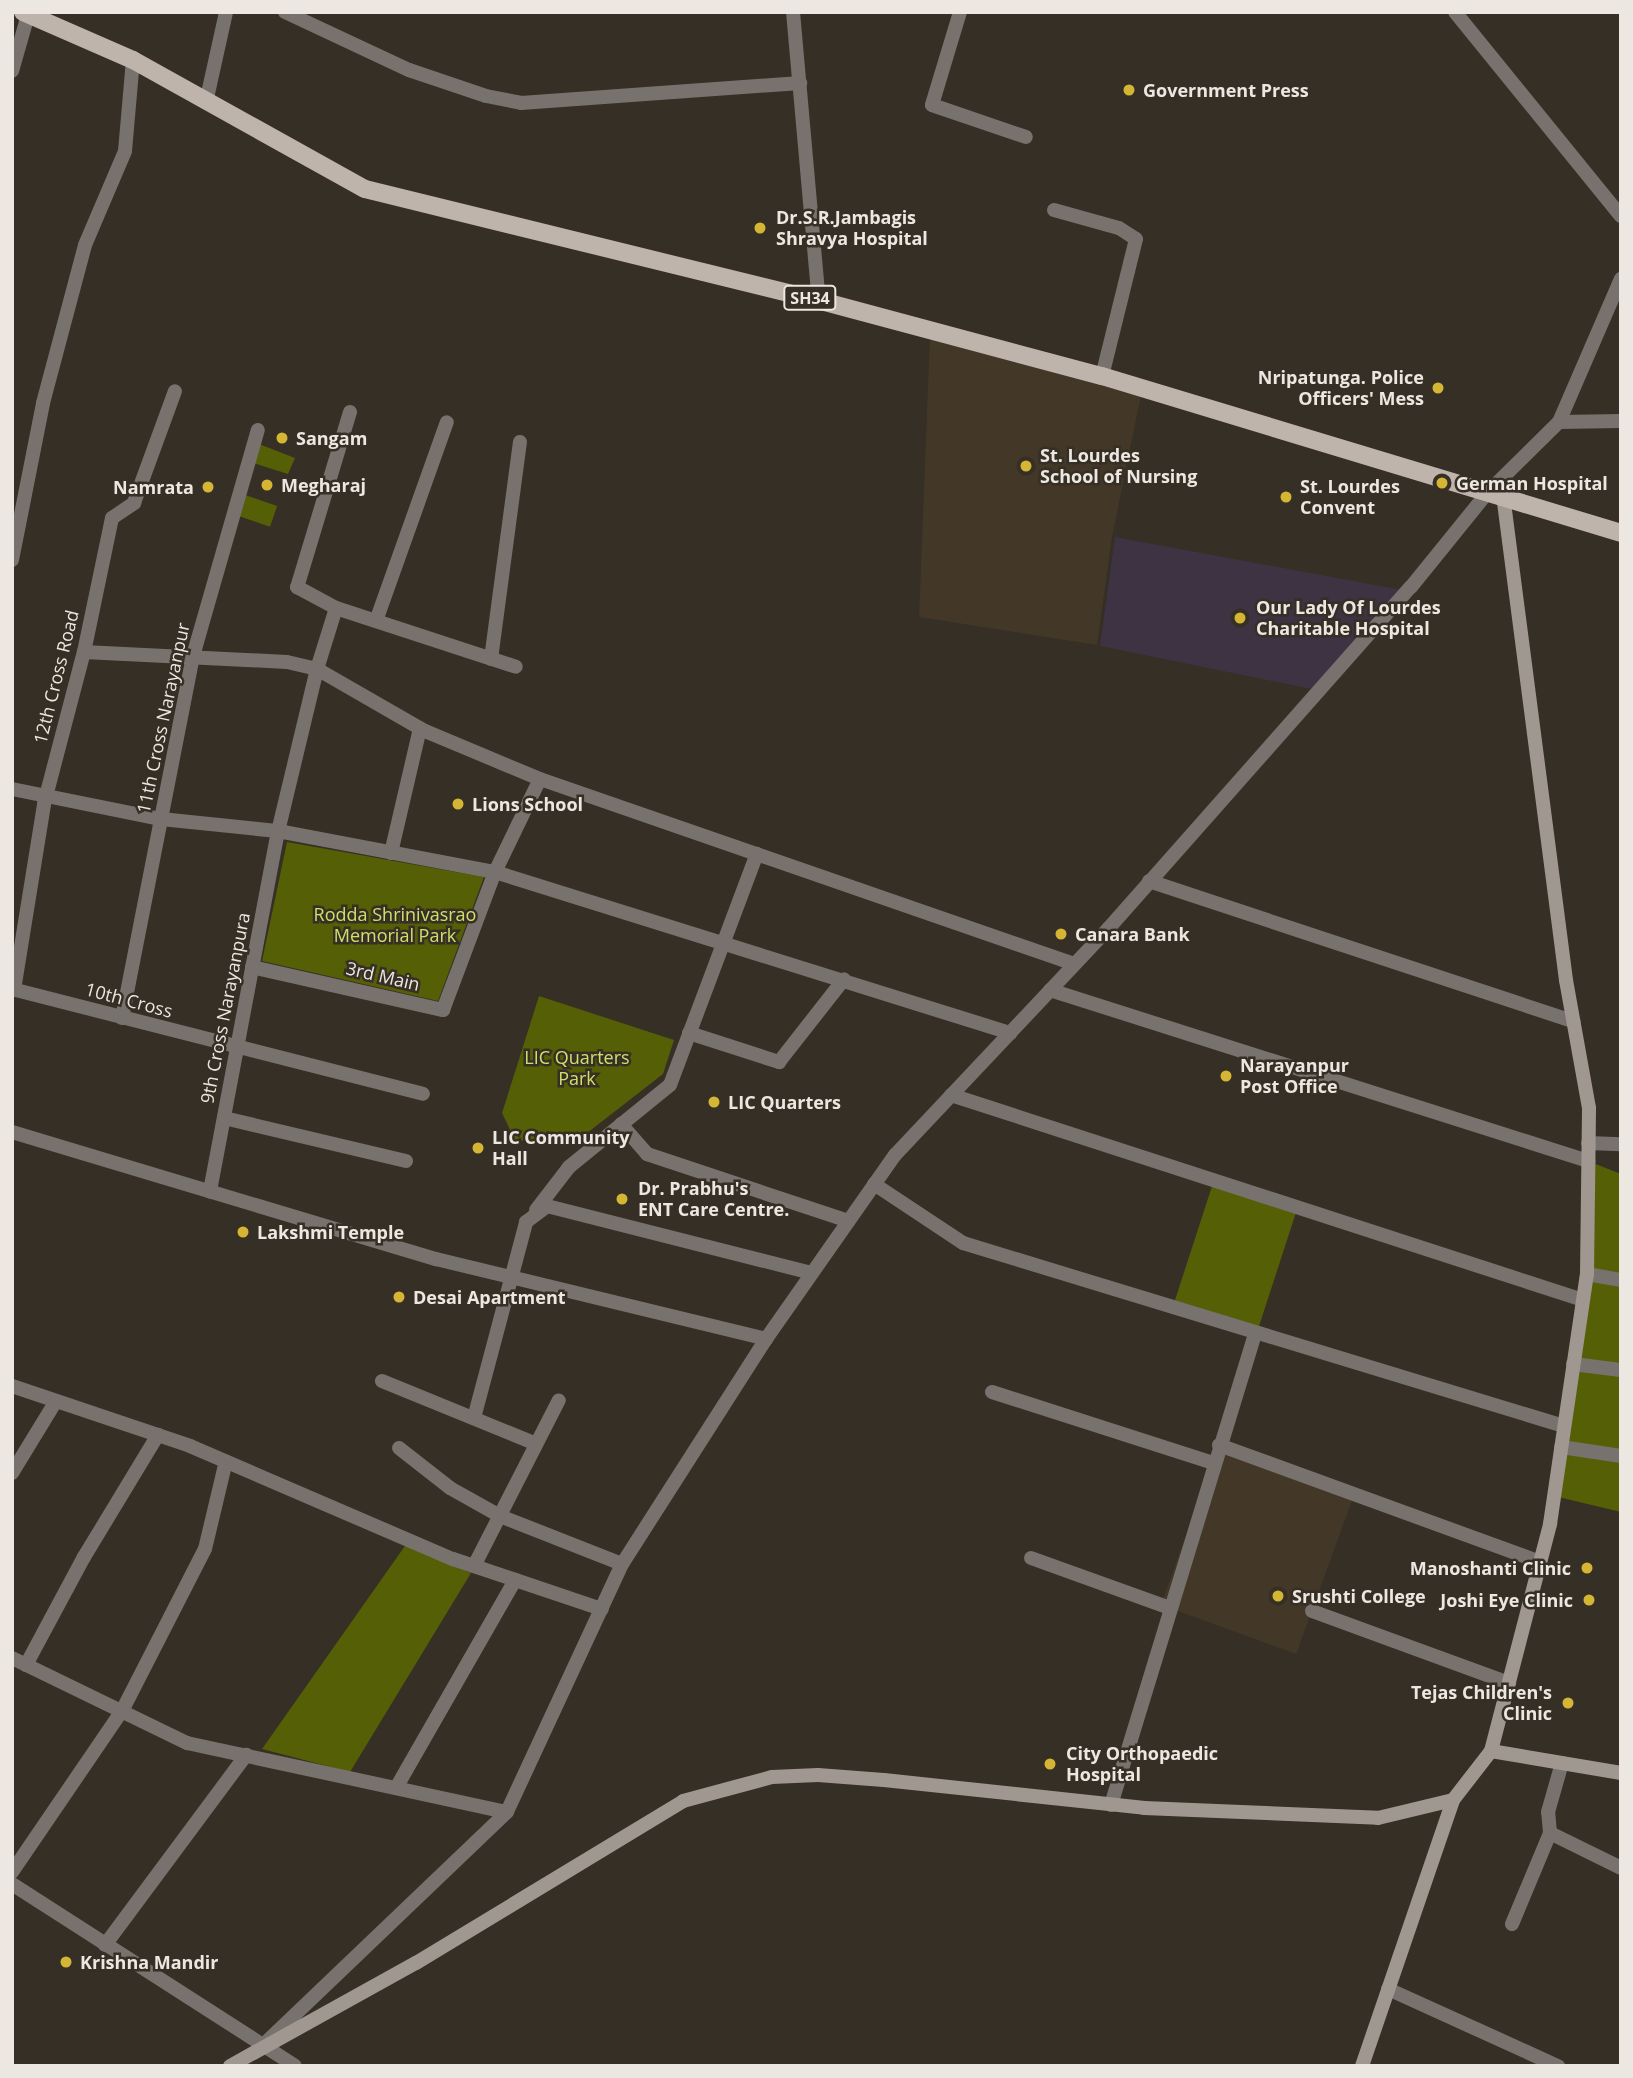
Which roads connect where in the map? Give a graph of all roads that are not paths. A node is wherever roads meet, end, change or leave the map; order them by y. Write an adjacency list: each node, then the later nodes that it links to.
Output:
1 (226, 12): 10 (street)
2 (285, 12): 9 (street)
3 (793, 12): 9 (street)
4 (960, 12): 11 (street)
5 (1455, 12): 13 (street)
6 (25, 13): 7 (main road, SH34); 8 (street)
7 (133, 60): 10 (main road, SH34); 26 (street)
8 (12, 71)
9 (800, 83): 15 (street)
10 (207, 98): 15 (main road, SH34)
11 (1026, 137)
12 (1054, 210): 16 (street)
13 (1621, 216)
14 (1621, 279): 21 (street)
15 (819, 301): 16 (main road, SH34)
16 (1101, 376): 24 (main road, SH34)
17 (175, 391): 29 (street, 12th Cross Road)
18 (351, 412): 27 (street)
19 (1621, 421): 21 (street)
20 (447, 422): 28 (street)
21 (1559, 422): 24 (street)
22 (258, 430): 30 (street, 11th Cross Narayanpur)
23 (520, 442): 31 (street)
24 (1496, 494): 25 (main road, SH34); 43 (street); 51 (street)
25 (1621, 533)
26 (12, 560)
27 (337, 608): 28 (street); 33 (street, 9th Cross Narayanpura)
28 (376, 621): 31 (street)
29 (84, 652): 30 (street); 37 (street, 12th Cross Road)
30 (193, 656): 33 (street); 38 (street, 11th Cross Narayanpur)
31 (491, 659): 32 (street)
32 (516, 667)
33 (317, 669): 34 (street); 39 (street, 9th Cross Narayanpura)
34 (420, 728): 35 (street); 40 (street)
35 (540, 779): 41 (street); 42 (street)
36 (12, 789): 37 (street)
37 (46, 797): 38 (street); 48 (street, 12th Cross Road)
38 (161, 819): 39 (street); 50 (street, 11th Cross Narayanpur)
39 (278, 831): 40 (street); 46 (street, 9th Cross Narayanpura)
40 (391, 853): 42 (street)
41 (757, 854): 44 (street); 45 (street)
42 (495, 873): 44 (street); 46 (street, 3rd Main)
43 (1149, 881): 45 (street); 51 (street)
44 (725, 940): 47 (street); 52 (street)
45 (1074, 964): 49 (street)
46 (252, 967): 54 (street, 9th Cross Narayanpura)
47 (844, 979): 52 (street); 53 (street)
48 (13, 990): 50 (street, 10th Cross)
49 (1050, 990): 53 (street); 63 (street)
50 (122, 1018): 54 (street, 10th Cross)
51 (1573, 1021): 60 (street)
52 (689, 1033): 58 (street)
53 (1010, 1033): 56 (street)
54 (237, 1048): 55 (street, 10th Cross); 57 (street, 9th Cross Narayanpura)
55 (423, 1094)
56 (951, 1095): 64 (street); 72 (street)
57 (224, 1118): 62 (street); 65 (street, 9th Cross Narayanpura)
58 (621, 1125): 66 (street); 67 (street)
59 (12, 1132): 65 (street)
60 (1588, 1143): 61 (street); 63 (street)
61 (1621, 1144)
62 (406, 1161)
63 (1588, 1161): 69 (street)
64 (874, 1184): 66 (street); 73 (street)
65 (210, 1192): 70 (street)
66 (848, 1221): 68 (street)
67 (526, 1222): 68 (street); 70 (street)
68 (812, 1273): 74 (street)
69 (1587, 1274): 71 (street); 72 (street)
70 (513, 1279): 74 (street); 82 (street)
71 (1621, 1280)
72 (1583, 1300): 75 (street)
73 (1255, 1334): 83 (street); 86 (street)
74 (766, 1339): 96 (street)
75 (1573, 1364): 76 (street); 83 (street)
76 (1621, 1370)
77 (382, 1381): 82 (street)
78 (12, 1386): 81 (street)
79 (992, 1392): 91 (street)
80 (559, 1400): 85 (street)
81 (56, 1401): 84 (street); 92 (street)
82 (474, 1419): 85 (street)
83 (1564, 1426): 87 (street)
84 (158, 1435): 90 (street); 103 (street)
85 (536, 1444): 93 (street)
86 (1219, 1445): 91 (street); 95 (street)
87 (1561, 1447): 89 (street); 95 (street)
88 (399, 1448): 93 (street)
89 (1621, 1456)
90 (226, 1461): 97 (street); 105 (street)
91 (1213, 1463): 99 (street)
92 (12, 1473)
93 (500, 1517): 96 (street); 97 (street)
94 (1031, 1558): 99 (street)
95 (1540, 1562): 104 (street)
96 (622, 1564): 100 (street)
97 (474, 1566): 98 (street)
98 (515, 1580): 100 (street); 110 (street)
99 (1170, 1608): 112 (street)
100 (602, 1609): 113 (street)
101 (1312, 1611): 104 (street)
102 (12, 1658): 103 (street)
103 (26, 1665): 105 (street)
104 (1509, 1683): 106 (street)
105 (122, 1711): 107 (street); 116 (street)
106 (1491, 1752): 108 (street); 111 (street)
107 (246, 1755): 110 (street); 119 (street)
108 (1562, 1763): 109 (street); 114 (street)
109 (1621, 1773)
110 (396, 1788): 113 (street)
111 (1453, 1800): 112 (street); 120 (street)
112 (1111, 1805): 121 (street)
113 (507, 1812): 121 (street)
114 (1550, 1833): 115 (street); 118 (street)
115 (1621, 1868)
116 (12, 1871)
117 (12, 1884): 119 (street)
118 (1512, 1924)
119 (105, 1945): 121 (street)
120 (1388, 1989): 122 (street); 125 (street)
121 (261, 2047): 123 (street); 124 (street)
122 (1551, 2064)
123 (230, 2066)
124 (295, 2066)
125 (1362, 2066)

